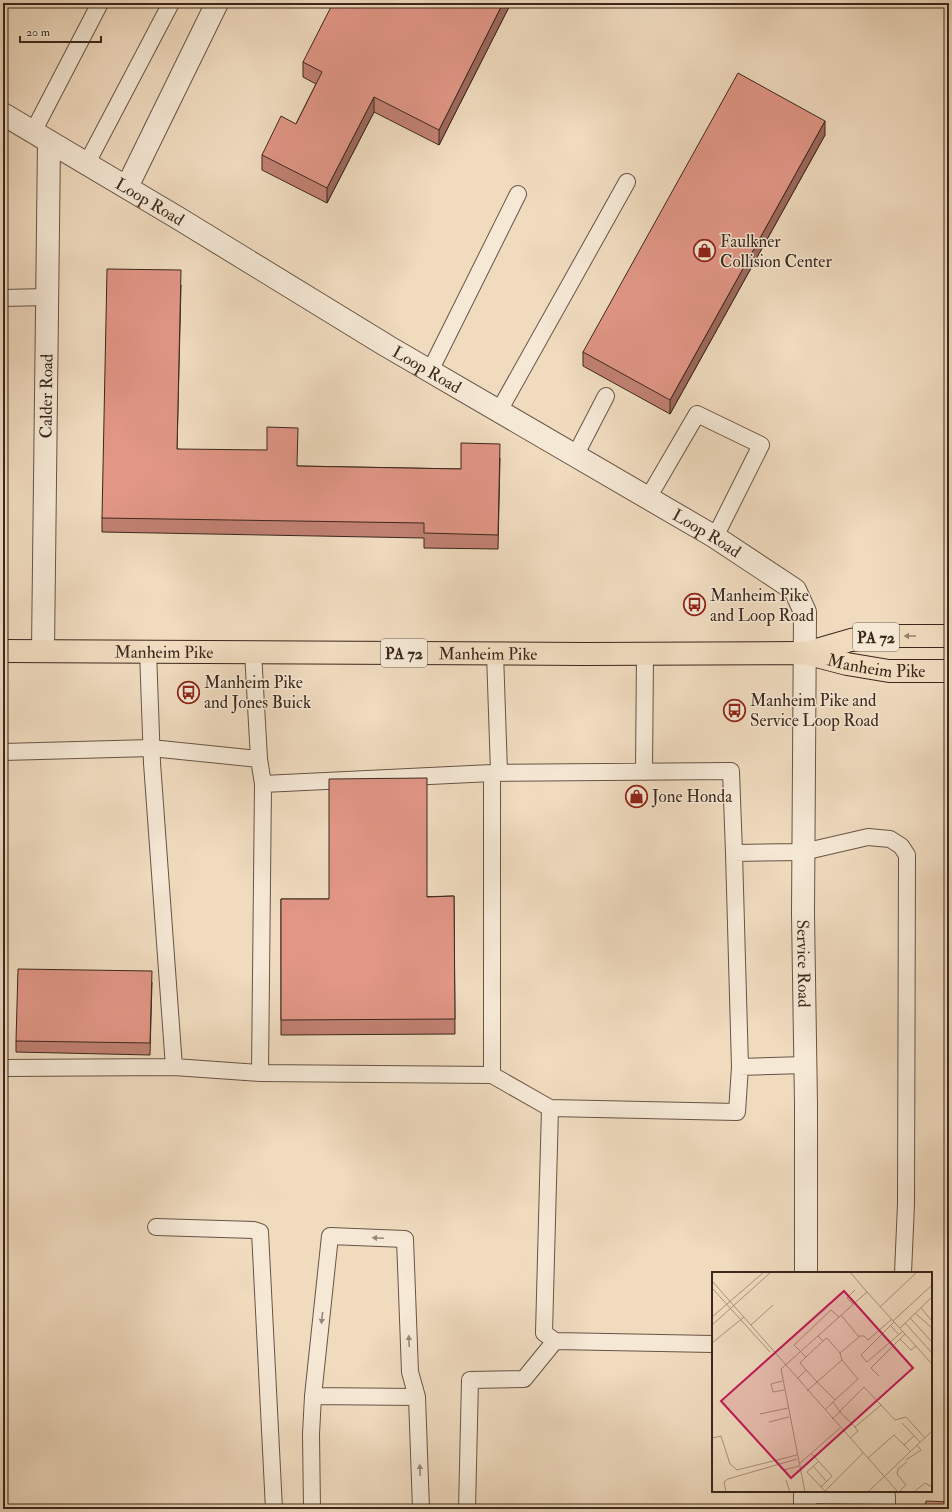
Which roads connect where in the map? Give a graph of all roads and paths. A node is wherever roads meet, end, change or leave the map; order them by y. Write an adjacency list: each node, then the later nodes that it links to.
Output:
1 (171, 3): 6 (lane)
2 (217, 3): 8 (street)
3 (99, 5): 5 (lane)
4 (3, 114): 5 (street, Loop Road)
5 (41, 137): 6 (street, Loop Road); 10 (street, Calder Road)
6 (87, 163): 8 (street, Loop Road)
7 (626, 182): 14 (lane)
8 (127, 187): 12 (street, Loop Road)
9 (518, 194): 12 (lane)
10 (48, 297): 11 (lane); 19 (street, Calder Road)
11 (3, 298)
12 (430, 371): 14 (street, Loop Road)
13 (606, 396): 15 (lane)
14 (499, 411): 15 (street, Loop Road)
15 (575, 456): 16 (street, Loop Road)
16 (648, 498): 17 (street, Loop Road); 17 (lane)
17 (715, 537): 24 (street, Loop Road)
18 (949, 636): 24 (main road, Manheim Pike / PA 72, one-way to 24)
19 (43, 650): 20 (main road, Manheim Pike / PA 72); 21 (main road, Manheim Pike / PA 72)
20 (3, 651)
21 (148, 651): 22 (main road, Manheim Pike / PA 72); 27 (lane)
22 (253, 652): 23 (main road, Manheim Pike / PA 72); 29 (lane)
23 (495, 653): 25 (main road, Manheim Pike / PA 72); 31 (lane)
24 (805, 653): 25 (main road, Manheim Pike / PA 72); 26 (main road, Manheim Pike / PA 72); 33 (street, Service Road)
25 (645, 654): 30 (lane)
26 (949, 671)
27 (151, 748): 28 (lane); 29 (lane); 36 (lane)
28 (3, 752)
29 (258, 759): 32 (lane)
30 (644, 772): 31 (lane); 34 (lane)
31 (496, 773): 32 (lane); 40 (lane)
32 (263, 784): 39 (lane)
33 (803, 852): 34 (lane); 35 (street, Service Road); 44 (lane)
34 (734, 853): 38 (lane)
35 (805, 1065): 38 (lane); 43 (street, Service Road)
36 (174, 1067): 37 (lane); 39 (lane)
37 (3, 1068)
38 (740, 1068): 41 (lane)
39 (260, 1073): 40 (lane)
40 (492, 1075): 41 (lane)
41 (550, 1108): 45 (lane)
42 (156, 1227): 50 (lane)
43 (806, 1272)
44 (903, 1272)
45 (555, 1341): 46 (lane); 53 (lane)
46 (712, 1344)
47 (313, 1396): 48 (lane); 48 (lane, one-way to 47); 51 (lane)
48 (417, 1397): 52 (lane, one-way to 48)
49 (805, 1498): 54 (lane)
50 (274, 1509)
51 (312, 1509)
52 (421, 1509)
53 (467, 1509)
54 (887, 1509)

